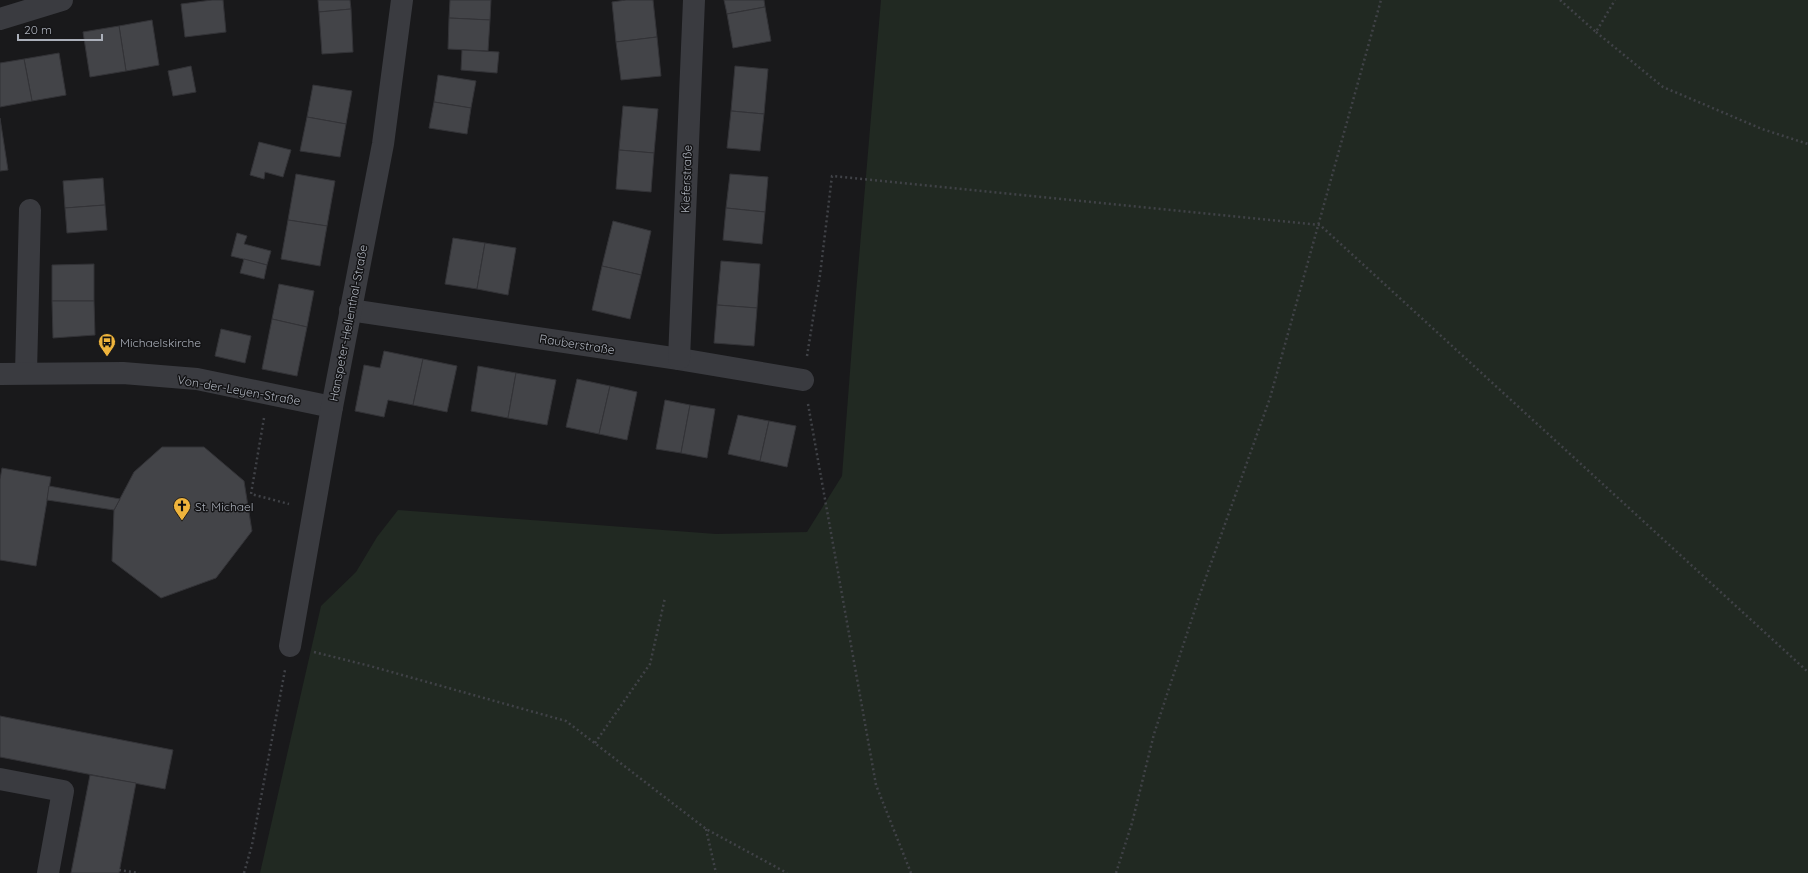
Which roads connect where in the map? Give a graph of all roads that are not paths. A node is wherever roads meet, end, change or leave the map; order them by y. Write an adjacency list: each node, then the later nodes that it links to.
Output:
1 (62, 0): 4 (street)
2 (402, 0): 6 (street, Hanspeter-Hellenthal-Straße)
3 (694, 0): 7 (street, Kieferstraße)
4 (0, 19)
5 (30, 210): 8 (street)
6 (350, 310): 7 (street, Rauberstraße); 11 (street, Hanspeter-Hellenthal-Straße)
7 (679, 359): 10 (street, Rauberstraße)
8 (26, 373): 9 (street, Von-der-Leyen-Straße); 11 (street, Von-der-Leyen-Straße)
9 (0, 374)
10 (803, 380)
11 (332, 407): 12 (street, Hanspeter-Hellenthal-Straße)
12 (290, 646)
13 (0, 779): 14 (street)
14 (48, 873)

